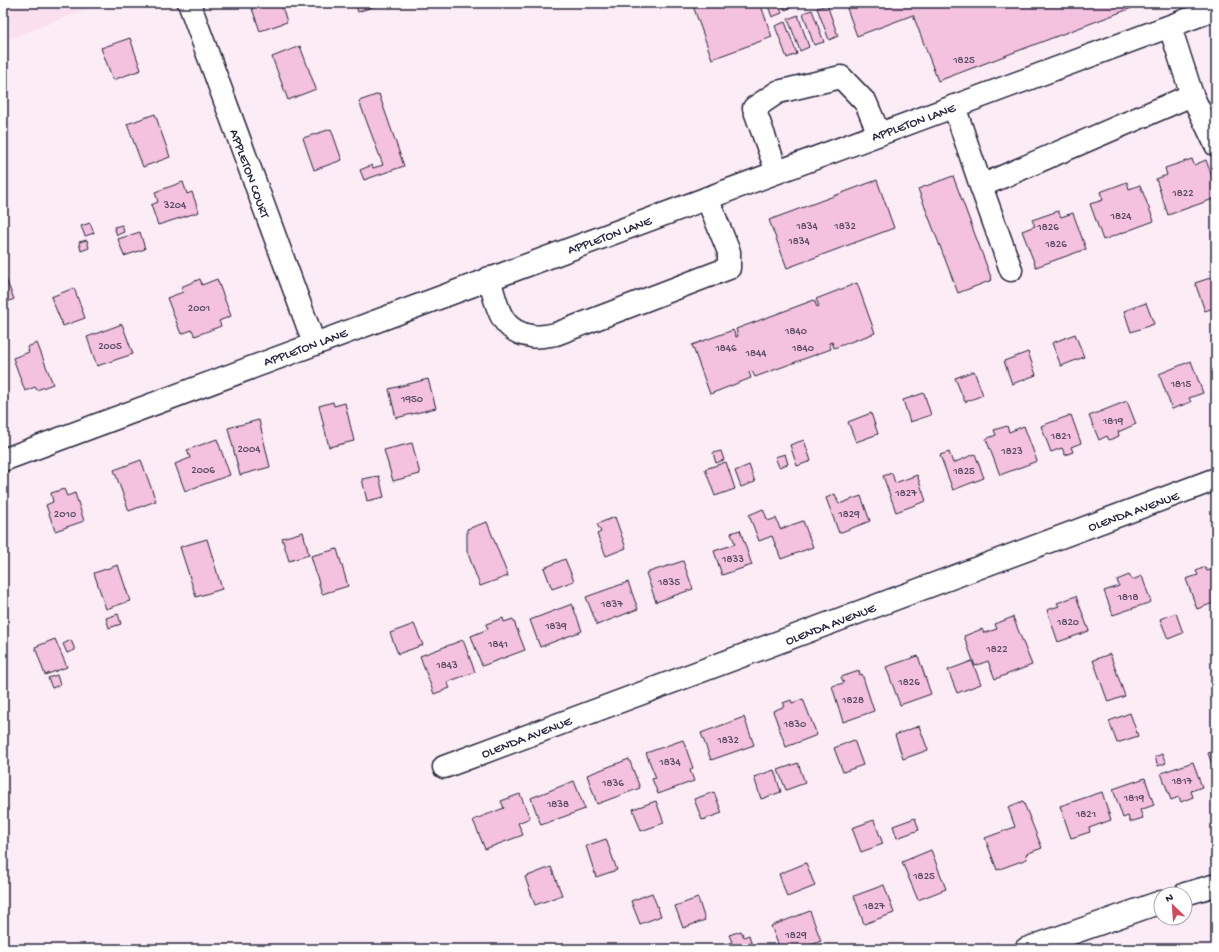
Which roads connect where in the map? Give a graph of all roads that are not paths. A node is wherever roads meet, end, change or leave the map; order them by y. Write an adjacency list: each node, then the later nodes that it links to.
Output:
1 (188, 3): 13 (street, APPLETON COURT)
2 (1216, 9): 3 (street, APPLETON LANE)
3 (1170, 26): 4 (street); 5 (street, APPLETON LANE)
4 (1192, 95): 7 (street); 9 (street)
5 (954, 106): 6 (street, APPLETON LANE); 9 (street)
6 (879, 134): 8 (street, APPLETON LANE); 8 (street)
7 (1216, 145)
8 (777, 172): 10 (street, APPLETON LANE)
9 (982, 186): 11 (street)
10 (707, 198): 12 (street, APPLETON LANE); 12 (street)
11 (1011, 270)
12 (489, 278): 13 (street, APPLETON LANE)
13 (314, 343): 14 (street, APPLETON LANE)
14 (3, 460)
15 (1216, 480): 16 (street, OLENDA AVENUE)
16 (444, 767)
17 (1216, 885): 18 (street)
18 (1193, 892)
19 (1153, 905): 20 (street)
20 (1026, 949)

